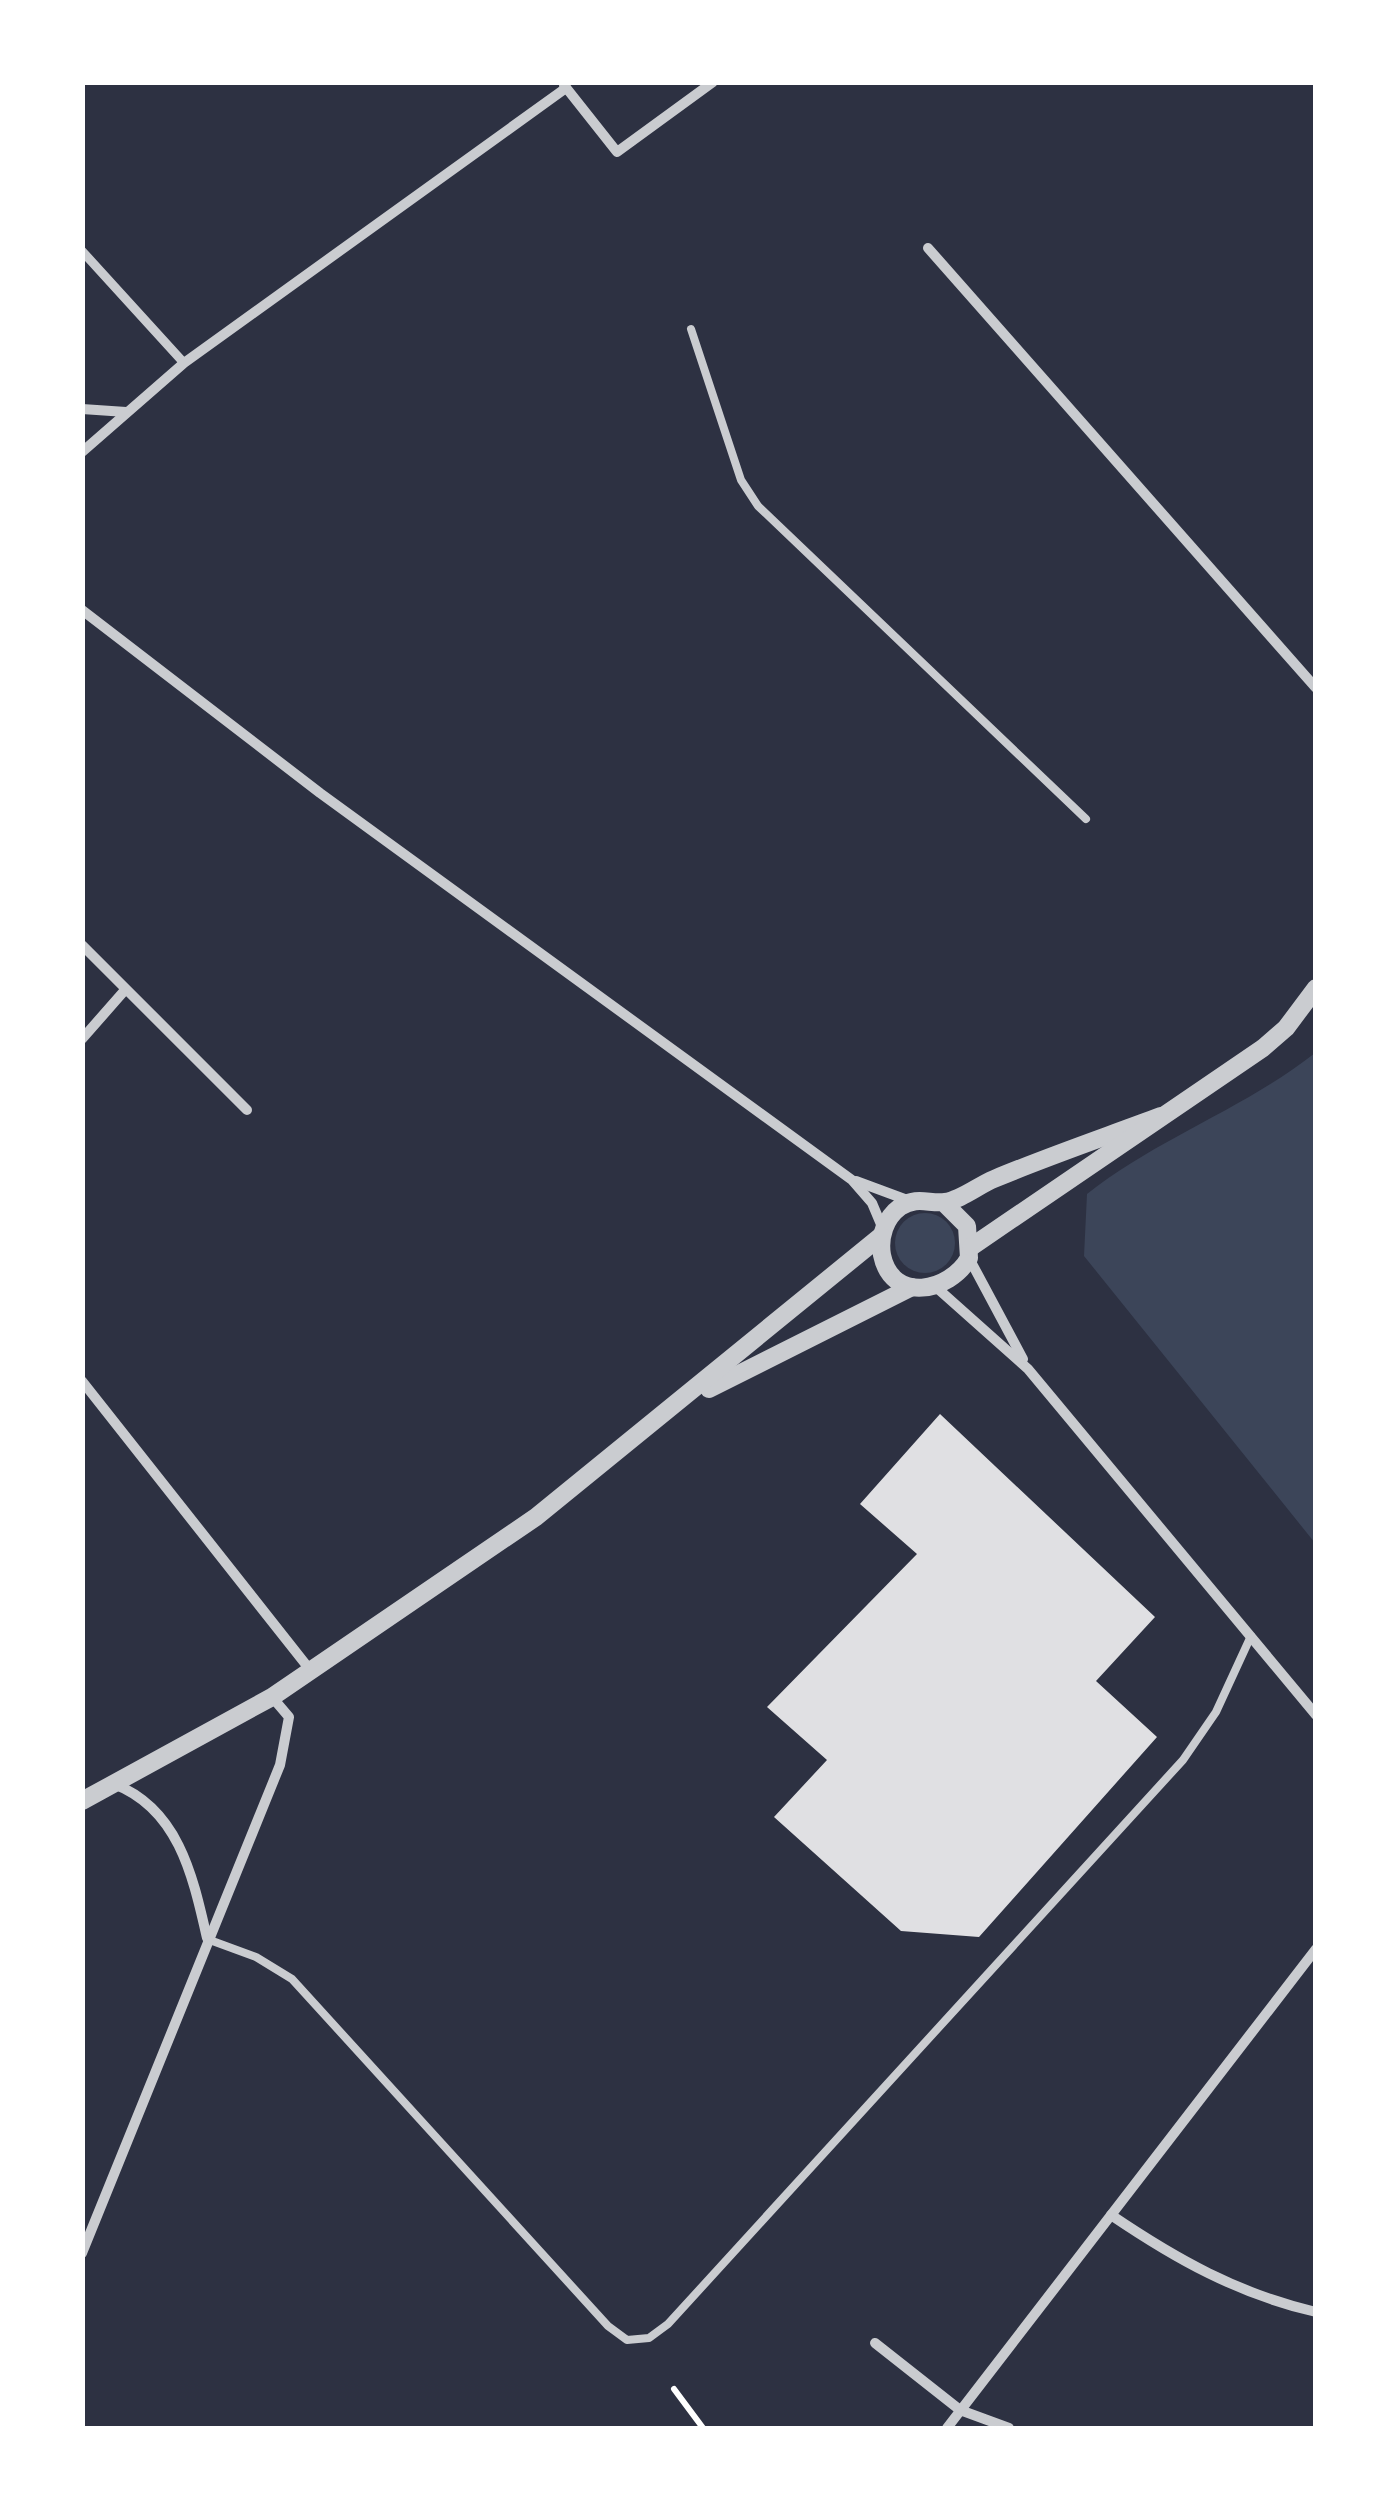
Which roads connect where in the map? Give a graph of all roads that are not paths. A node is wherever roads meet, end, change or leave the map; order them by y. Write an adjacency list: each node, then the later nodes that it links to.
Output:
1 (713, 82): 2 (street)
2 (564, 85): 6 (street)
3 (928, 248): 11 (street)
4 (82, 251): 6 (street)
5 (691, 329): 12 (lane)
6 (184, 363): 8 (street)
7 (82, 409): 8 (street)
8 (126, 412): 9 (street)
9 (82, 452)
10 (82, 610): 19 (street)
11 (1316, 688)
12 (1086, 818)
13 (82, 946): 15 (street)
14 (1316, 988): 18 (street)
15 (125, 990): 16 (street); 17 (street)
16 (82, 1039)
17 (248, 1110)
18 (1161, 1116): 21 (street); 23 (street)
19 (852, 1180): 20 (street); 22 (street)
20 (911, 1202): 21 (street); 22 (street)
21 (944, 1202): 23 (street)
22 (882, 1233): 24 (street); 28 (street)
23 (970, 1252): 25 (street); 26 (street)
24 (912, 1287): 25 (street); 28 (street)
25 (937, 1288): 26 (street)
26 (1028, 1369): 29 (street)
27 (82, 1382): 30 (street)
28 (682, 1402): 30 (street)
29 (1251, 1636): 32 (street); 35 (lane)
30 (311, 1671): 31 (street)
31 (272, 1696): 33 (street); 35 (street)
32 (1316, 1716)
33 (114, 1784): 34 (street); 35 (street)
34 (84, 1798)
35 (207, 1940): 38 (street)
36 (1316, 1948): 37 (street)
37 (1111, 2215): 39 (street); 41 (street)
38 (82, 2254)
39 (1316, 2312)
40 (875, 2344): 41 (street)
41 (960, 2410): 42 (street); 43 (street)
42 (947, 2428)
43 (1009, 2428)

